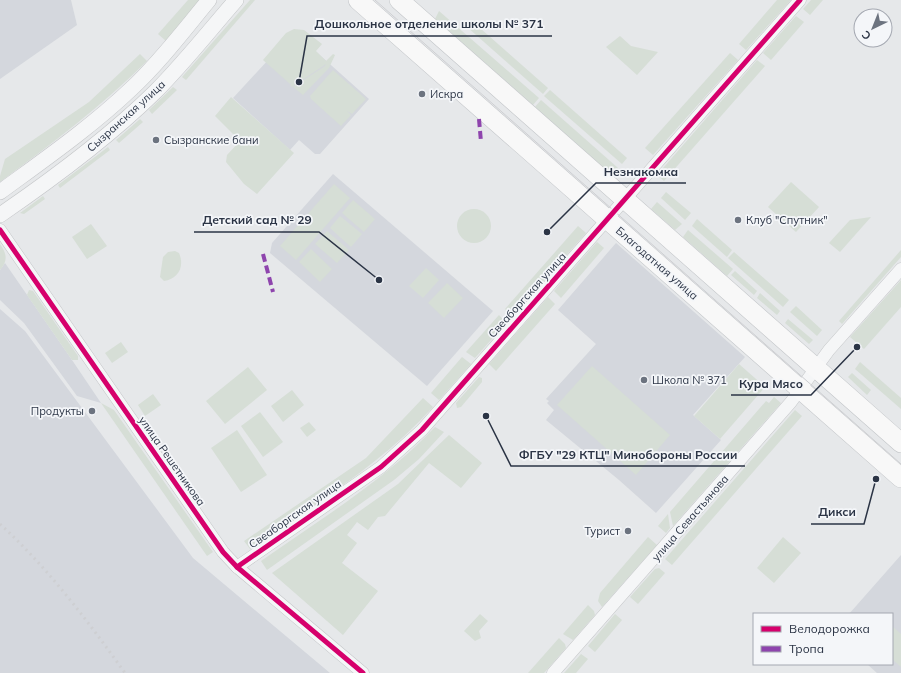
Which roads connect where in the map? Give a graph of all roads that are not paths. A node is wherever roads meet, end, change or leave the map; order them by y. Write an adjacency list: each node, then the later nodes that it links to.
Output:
1 (209, 0): 6 (street, Сызранская улица)
2 (236, 0): 7 (street, Сызранская улица)
3 (358, 0): 11 (main road, Благодатная улица)
4 (399, 0): 9 (main road)
5 (800, 0): 9 (street, Свеаборгская улица)
6 (60, 148): 7 (street); 8 (street, Сызранская улица)
7 (72, 162): 10 (street, Сызранская улица)
8 (0, 192)
9 (625, 198): 11 (street, Свеаборгская улица); 14 (main road)
10 (0, 215)
11 (607, 219): 15 (main road, Благодатная улица); 18 (street, Свеаборгская улица)
12 (0, 230): 18 (street, улица Решетникова)
13 (901, 269): 14 (street, улица Севастьянова)
14 (816, 367): 15 (street, улица Севастьянова); 16 (main road)
15 (800, 389): 17 (main road, Благодатная улица); 20 (street, улица Севастьянова)
16 (901, 443)
17 (901, 478)
18 (237, 567): 19 (street, улица Решетникова)
19 (363, 673)
20 (553, 673)

